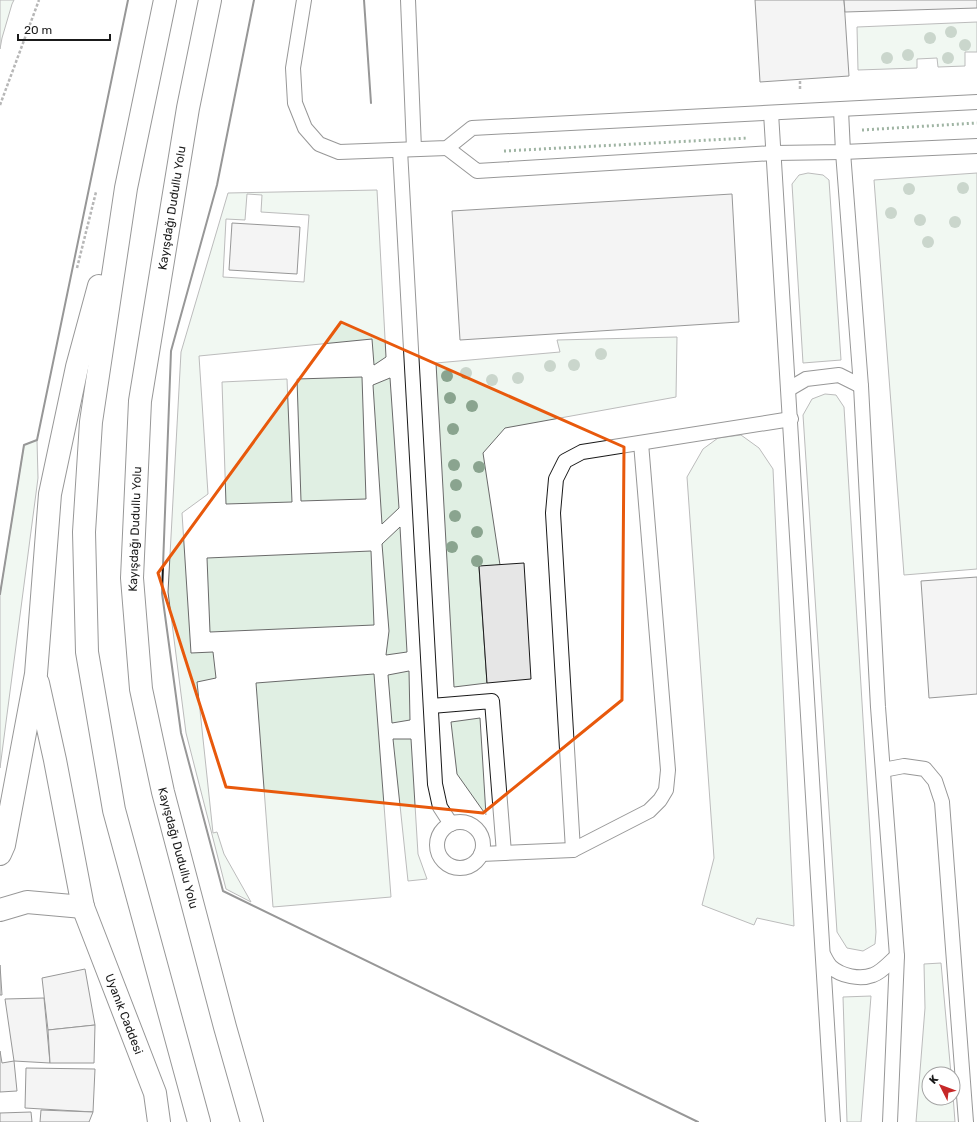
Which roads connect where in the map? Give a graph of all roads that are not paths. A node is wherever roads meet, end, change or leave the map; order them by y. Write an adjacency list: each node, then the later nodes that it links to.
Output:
1 (165, 0): 13 (main road)
2 (210, 0): 32 (main road, Kayışdağı Dudullu Yolu)
3 (304, 0): 10 (lane)
4 (408, 0): 10 (lane)
5 (977, 102): 6 (lane)
6 (842, 110): 7 (lane); 11 (lane)
7 (771, 113): 9 (lane); 12 (lane)
8 (977, 146): 11 (lane)
9 (447, 148): 10 (lane); 12 (lane)
10 (407, 149): 19 (lane)
11 (843, 152): 12 (lane); 14 (lane)
12 (774, 153): 15 (lane)
13 (126, 188): 18 (main road); 31 (main road)
14 (861, 386): 15 (lane); 20 (lane)
15 (789, 389): 16 (lane)
16 (791, 420): 17 (lane); 28 (lane)
17 (641, 443): 22 (lane); 22 (lane)
18 (36, 674): 24 (main road); 26 (main road, Uyanık Caddesi)
19 (431, 706): 21 (lane); 23 (lane)
20 (883, 770): 29 (lane); 35 (lane)
21 (451, 824): 25 (lane); 25 (lane)
22 (573, 850): 23 (lane)
23 (504, 853): 25 (lane)
24 (0, 854)
25 (481, 854)
26 (83, 907): 27 (main road); 30 (main road, Uyanık Caddesi)
27 (0, 910)
28 (824, 956): 29 (lane); 33 (lane)
29 (897, 956): 34 (lane)
30 (159, 1122)
31 (199, 1122)
32 (252, 1122)
33 (833, 1122)
34 (890, 1122)
35 (966, 1122)

